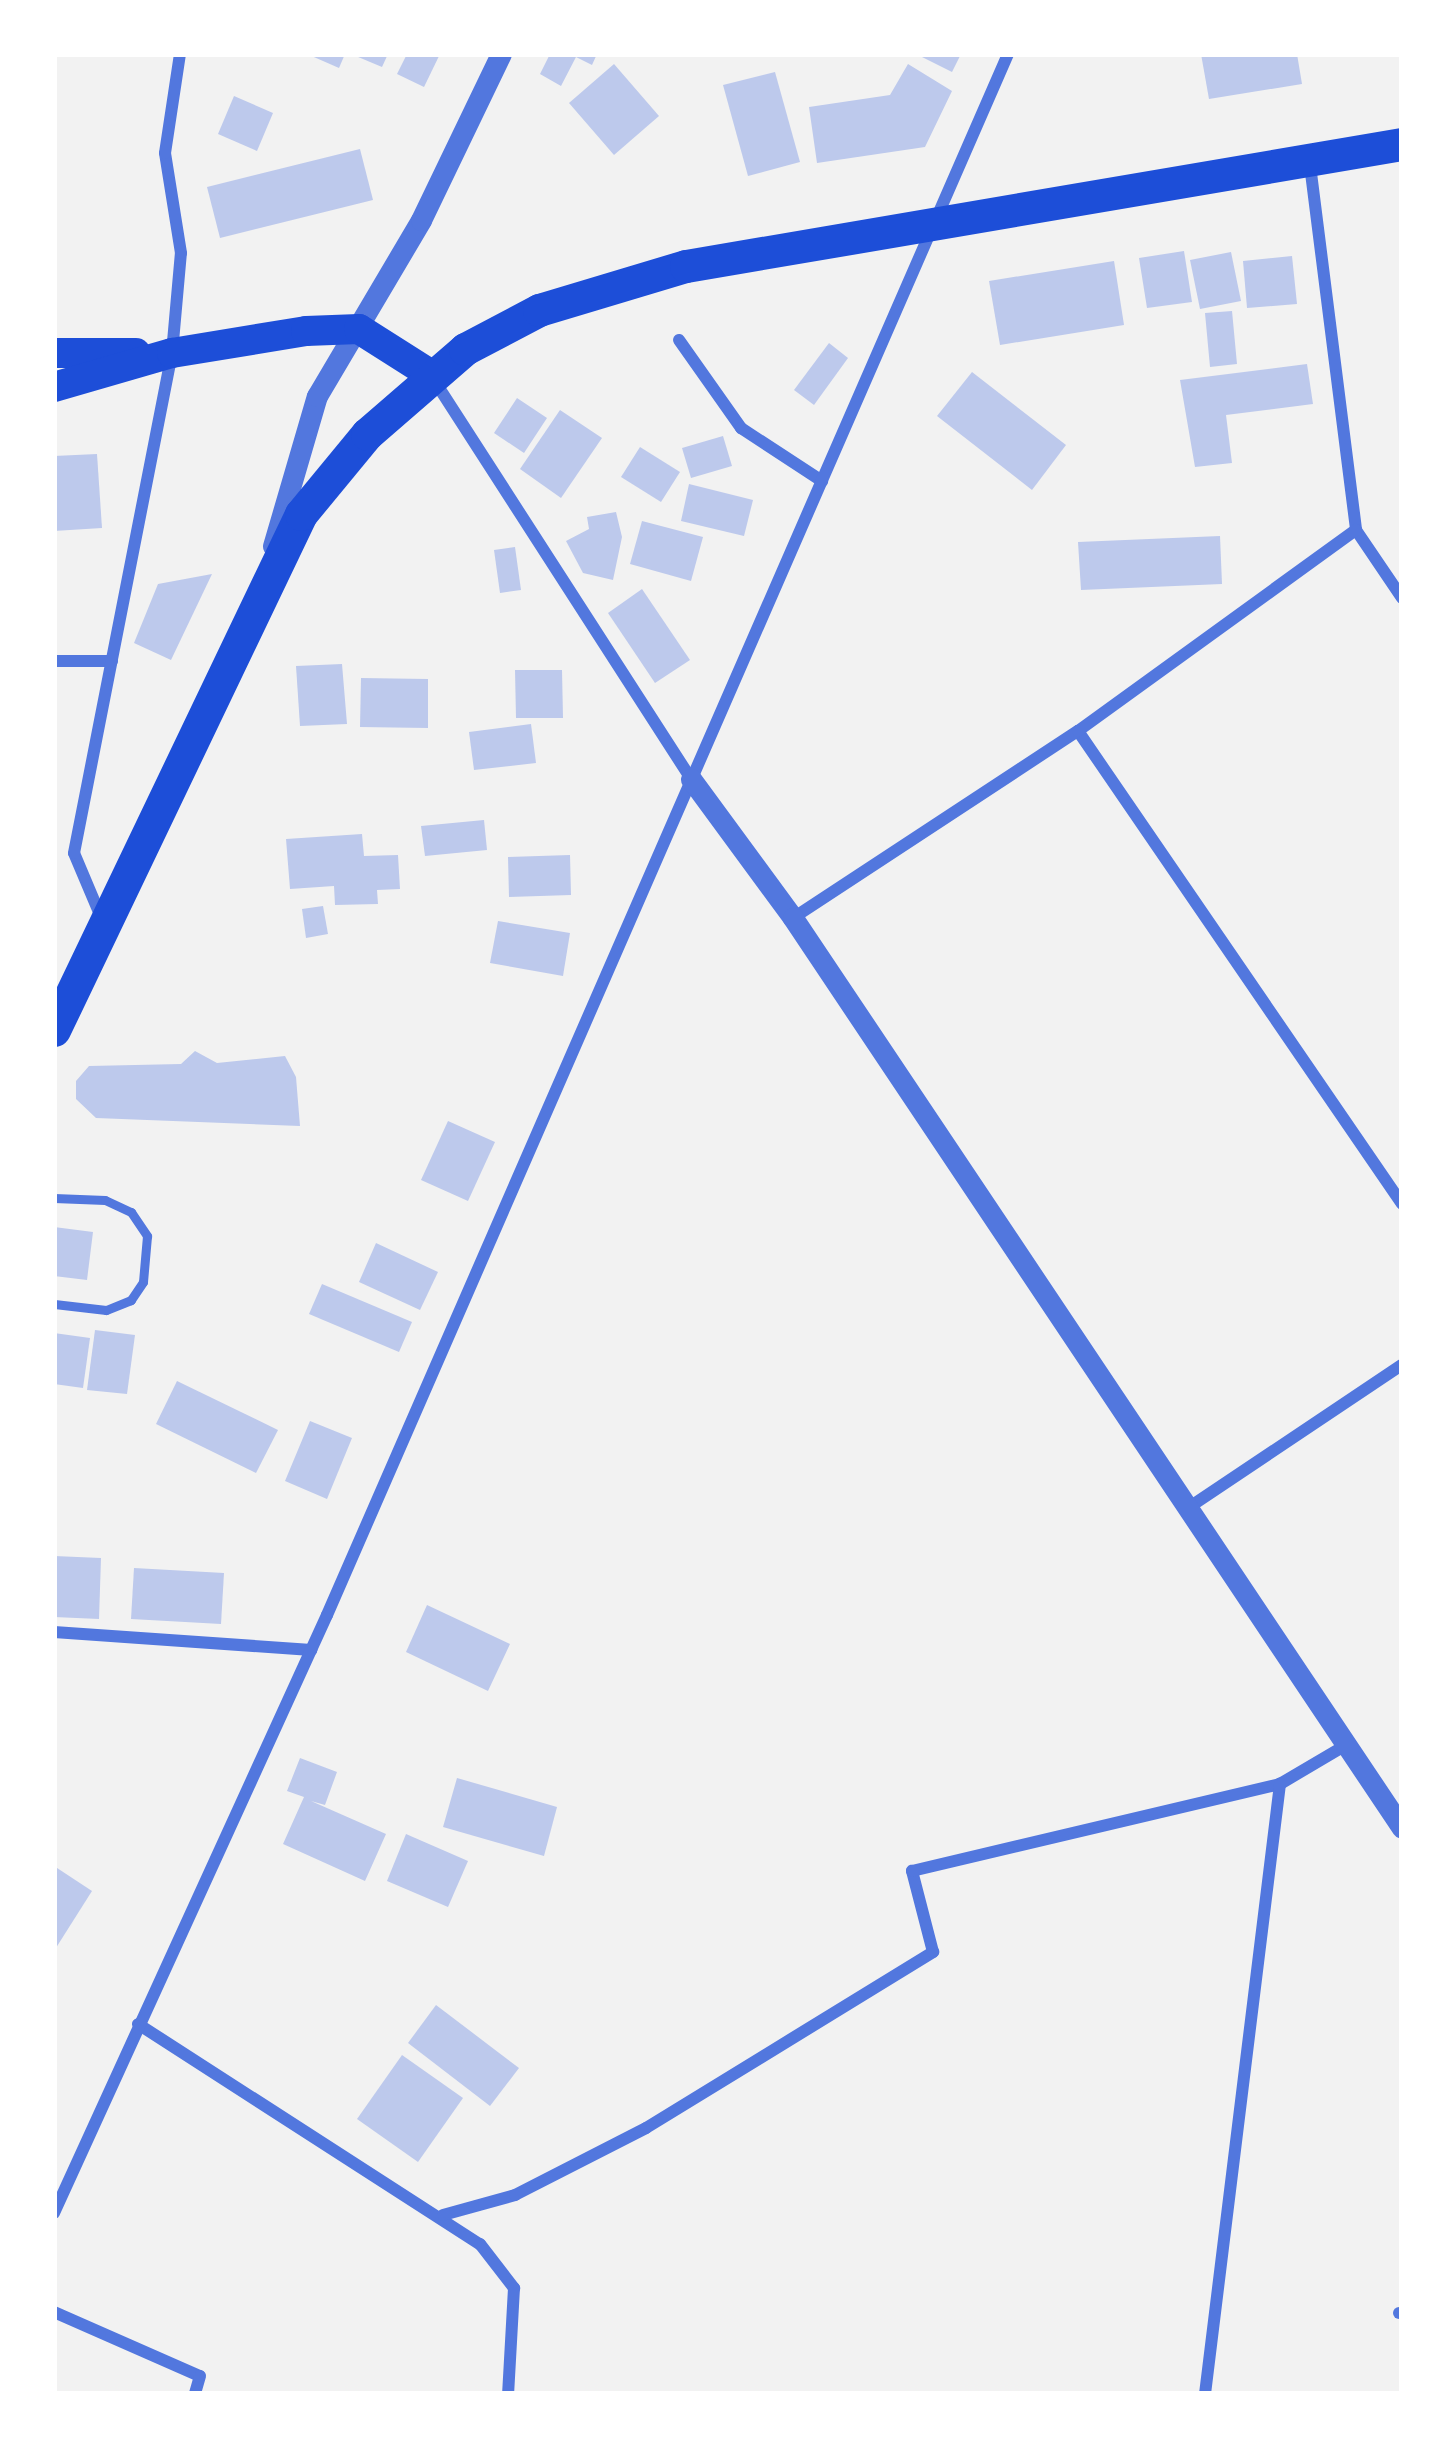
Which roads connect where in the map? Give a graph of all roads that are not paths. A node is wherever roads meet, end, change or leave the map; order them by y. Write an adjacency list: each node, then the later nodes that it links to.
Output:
1 (180, 54): 10 (street)
2 (501, 54): 7 (street)
3 (1008, 54): 6 (street)
4 (1402, 145): 5 (highway)
5 (1309, 158): 6 (highway); 14 (street)
6 (936, 223): 11 (highway); 13 (street)
7 (359, 329): 10 (main road); 11 (main road); 15 (street)
8 (679, 340): 13 (street)
9 (54, 353): 10 (main road)
10 (172, 353): 12 (main road); 18 (street)
11 (430, 374): 15 (highway); 20 (street)
12 (54, 387)
13 (822, 482): 20 (street)
14 (1357, 530): 16 (street); 19 (street)
15 (267, 571): 22 (highway)
16 (1402, 598)
17 (54, 661): 18 (street)
18 (112, 661): 22 (street)
19 (1078, 731): 21 (street); 25 (street)
20 (691, 779): 21 (street); 30 (street)
21 (793, 918): 28 (street)
22 (103, 921): 23 (highway)
23 (54, 1030)
24 (54, 1198): 26 (lane)
25 (1402, 1204)
26 (54, 1304)
27 (1402, 1365): 28 (street)
28 (1188, 1508): 31 (street)
29 (54, 1632): 30 (street)
30 (311, 1649): 34 (street)
31 (1346, 1744): 32 (street); 33 (street)
32 (1280, 1784): 36 (street); 40 (street)
33 (1402, 1828)
34 (138, 2024): 35 (street); 36 (street)
35 (54, 2212)
36 (443, 2215): 39 (street)
37 (54, 2312): 38 (street)
38 (194, 2394)
39 (508, 2394)
40 (1205, 2394)

